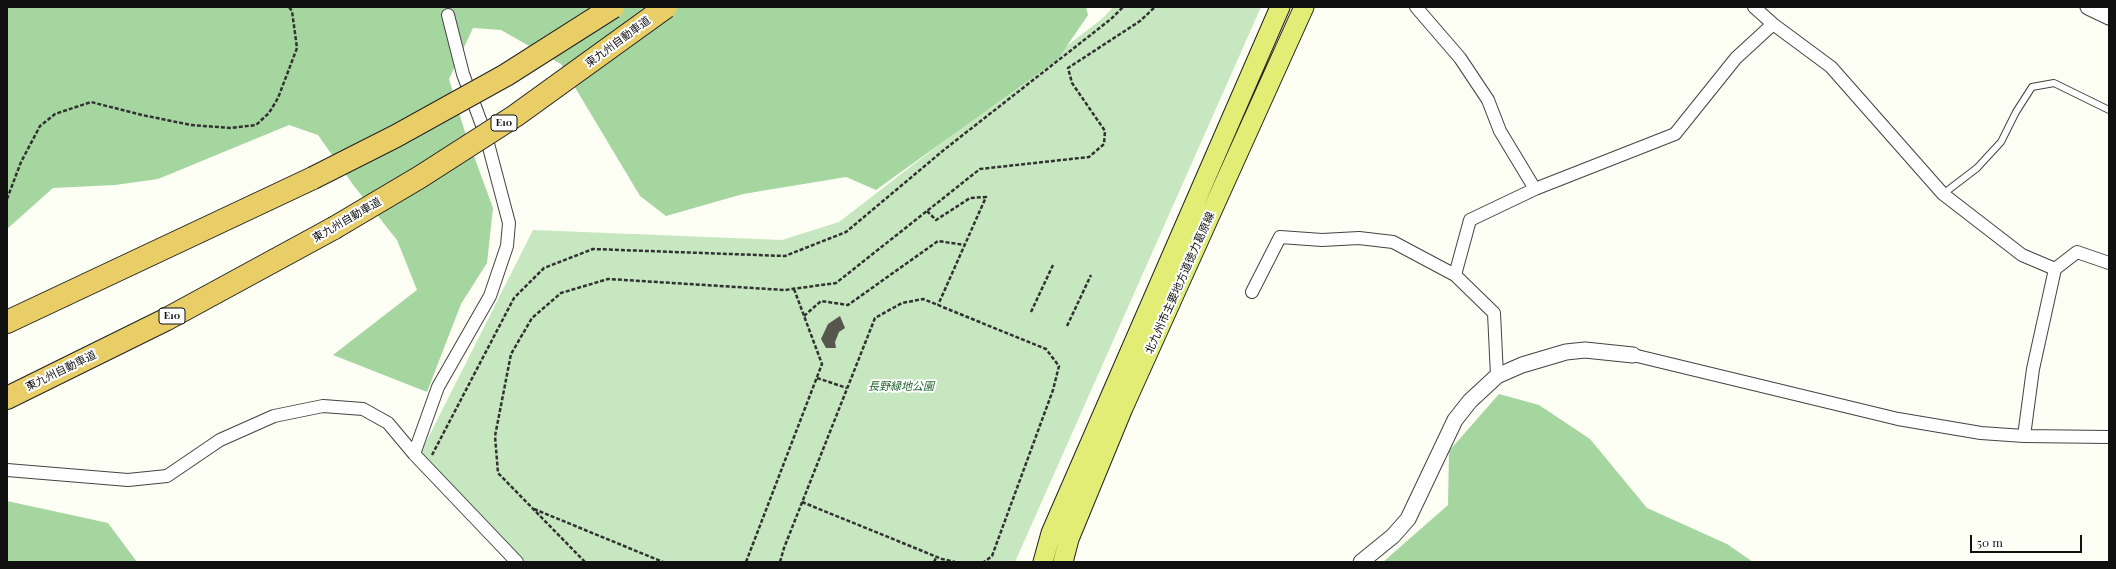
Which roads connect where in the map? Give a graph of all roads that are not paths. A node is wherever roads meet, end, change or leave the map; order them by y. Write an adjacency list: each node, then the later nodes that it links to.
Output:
1 (614, 7): 18 (highway, bridge)
2 (666, 7): 21 (highway, 東九州自動車道 / E10, bridge)
3 (1280, 7): 27 (main road, 北九州市主要地方道徳力葛原線)
4 (1304, 7): 28 (main road, 北九州市主要地方道徳力葛原線)
5 (1416, 7): 12 (street)
6 (1754, 7): 10 (street)
7 (2088, 7): 9 (street)
8 (448, 15): 24 (street)
9 (2109, 17)
10 (1772, 24): 12 (street); 13 (street)
11 (2109, 110): 13 (lane)
12 (1535, 189): 16 (street)
13 (1943, 194): 15 (street)
14 (2109, 263): 15 (street)
15 (2055, 269): 22 (street)
16 (1455, 275): 17 (street); 20 (street)
17 (1252, 292)
18 (7, 322)
19 (1633, 355): 20 (street); 22 (street)
20 (1497, 376): 29 (street)
21 (7, 398)
22 (2024, 436): 23 (street)
23 (2109, 437)
24 (414, 454): 25 (street); 26 (street)
25 (7, 470)
26 (517, 562)
27 (1043, 562)
28 (1063, 562)
29 (1361, 562)

